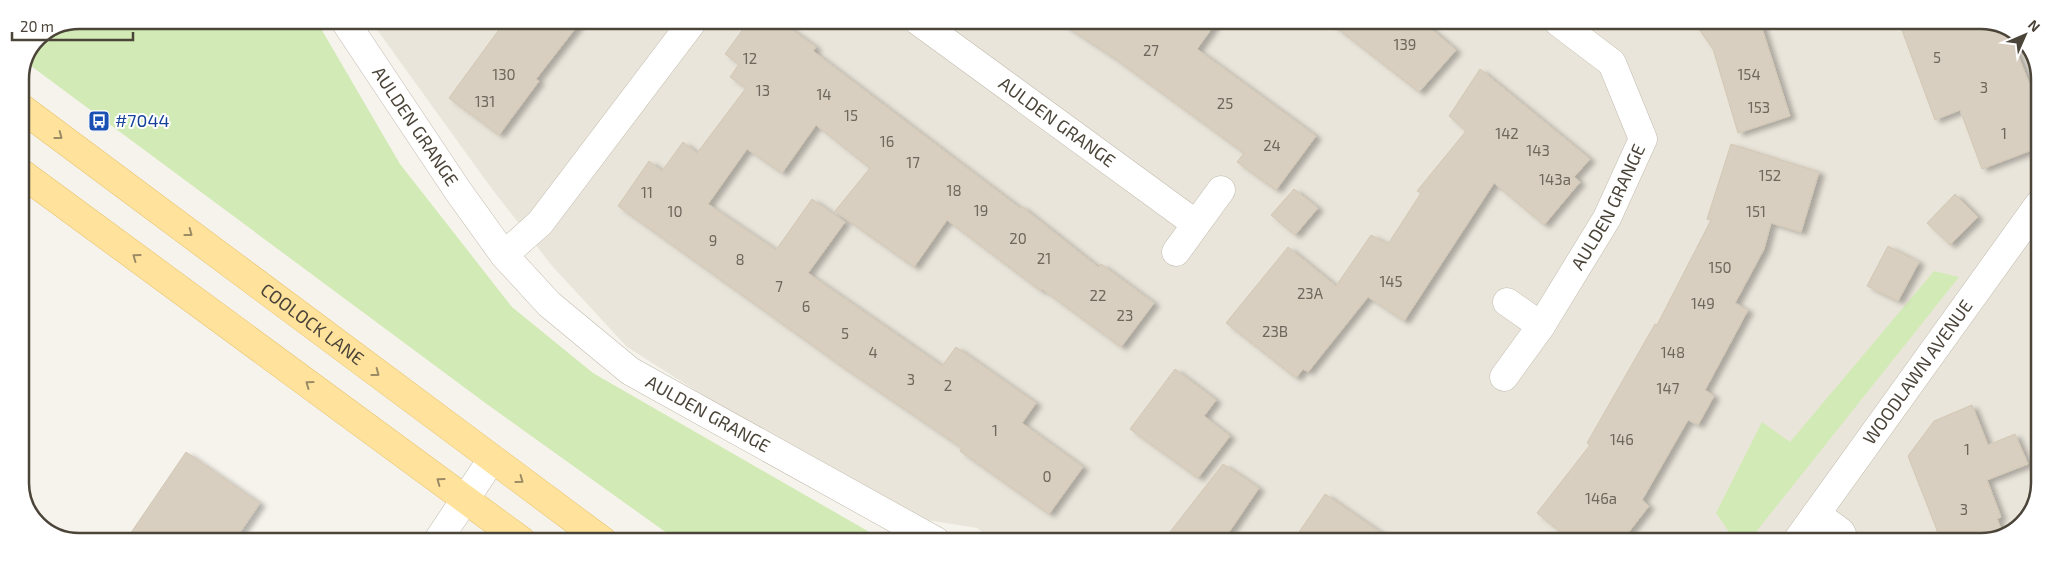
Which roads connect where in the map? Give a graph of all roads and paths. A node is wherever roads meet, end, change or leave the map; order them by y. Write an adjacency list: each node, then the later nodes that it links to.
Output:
1 (350, 29): 11 (street, AULDEN GRANGE)
2 (687, 29): 11 (street)
3 (929, 29): 9 (street, AULDEN GRANGE)
4 (1567, 29): 13 (street, AULDEN GRANGE)
5 (29, 114): 15 (main road, COOLOCK LANE, one-way to 15)
6 (29, 179): 16 (main road, one-way to 6)
7 (1221, 190): 9 (street)
8 (2031, 215): 17 (street, WOODLAWN AVENUE)
9 (1196, 224): 10 (street)
10 (1176, 252)
11 (504, 255): 21 (street, AULDEN GRANGE)
12 (1507, 302): 13 (street)
13 (1541, 326): 14 (street, AULDEN GRANGE)
14 (1504, 377)
15 (492, 459): 16 (street); 20 (main road, COOLOCK LANE, one-way to 20)
16 (465, 499): 18 (street); 19 (main road)
17 (1816, 514): 22 (street, WOODLAWN AVENUE); 23 (street)
18 (443, 533)
19 (512, 533)
20 (592, 533)
21 (922, 533)
22 (1802, 533)
23 (1841, 533)

